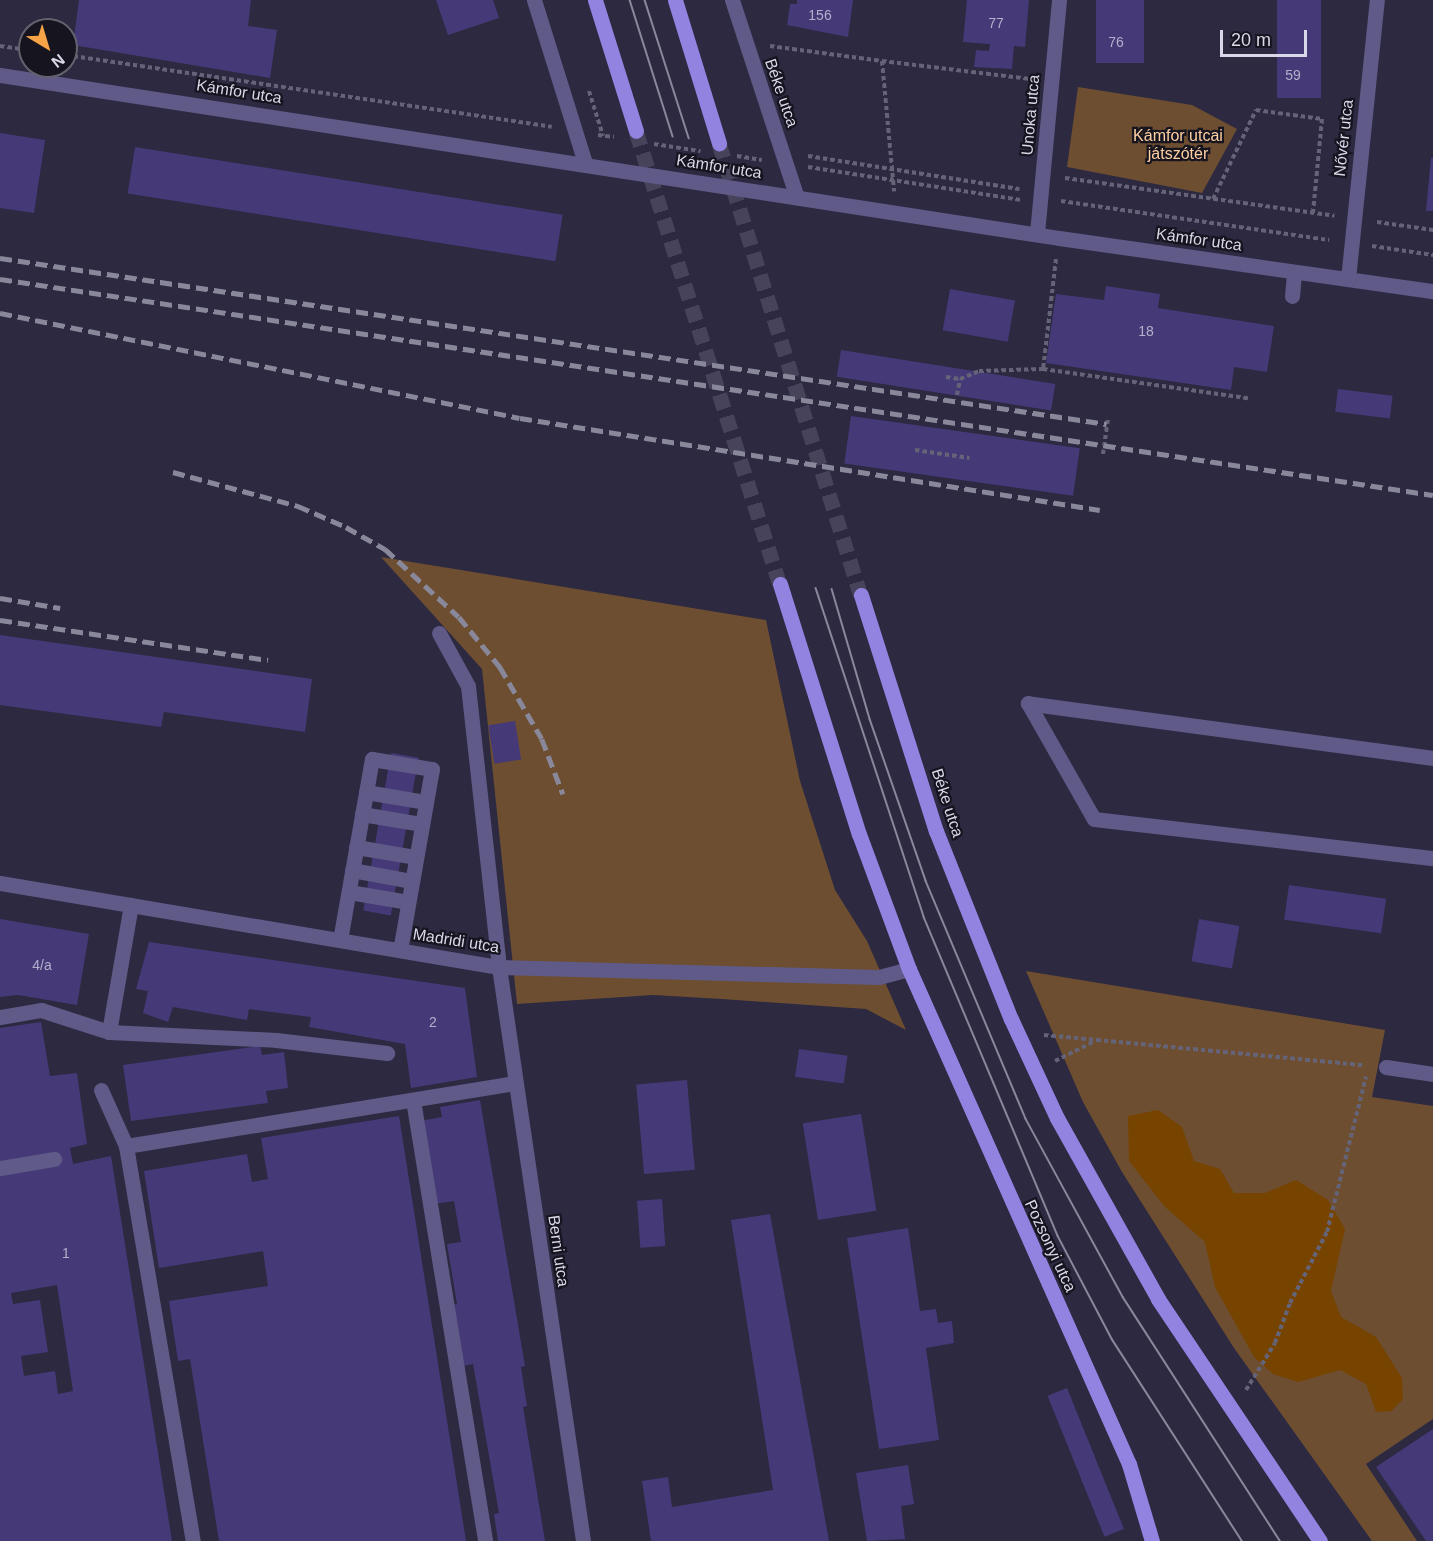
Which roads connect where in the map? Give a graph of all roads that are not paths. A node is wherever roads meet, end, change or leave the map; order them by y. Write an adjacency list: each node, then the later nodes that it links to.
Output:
1 (534, 0): 10 (street)
2 (595, 0): 8 (main road)
3 (675, 0): 9 (main road)
4 (732, 0): 11 (street, Béke utca)
5 (1059, 0): 12 (street, Unoka utca)
6 (1377, 0): 14 (street, Nővér utca)
7 (0, 75): 10 (street, Kámfor utca)
8 (631, 135)
9 (718, 150)
10 (585, 162): 11 (street, Kámfor utca)
11 (797, 198): 12 (street, Kámfor utca)
12 (1037, 234): 13 (street, Kámfor utca)
13 (1294, 272): 14 (street, Kámfor utca); 16 (street)
14 (1348, 279): 15 (street, Kámfor utca)
15 (1433, 291)
16 (1292, 296)
17 (780, 584): 37 (main road)
18 (861, 595): 53 (main road, Béke utca)
19 (439, 633): 36 (street, Berni utca)
20 (1433, 758): 27 (street)
21 (366, 792): 22 (street); 22 (street); 23 (street)
22 (426, 802): 24 (street)
23 (362, 814): 24 (street); 25 (street)
24 (422, 825): 26 (street)
25 (356, 847): 26 (street); 28 (street)
26 (416, 857): 29 (street)
27 (1433, 858)
28 (352, 870): 29 (street); 31 (street)
29 (412, 881): 32 (street)
30 (0, 883): 33 (street, Madridi utca)
31 (349, 892): 32 (street); 34 (street)
32 (408, 902): 35 (street)
33 (131, 905): 34 (street, Madridi utca); 39 (street)
34 (340, 940): 35 (street, Madridi utca)
35 (400, 950): 36 (street, Madridi utca)
36 (499, 967): 37 (street, Madridi utca); 43 (street, Berni utca)
37 (909, 969): 52 (main road, Pozsonyi utca)
38 (0, 1017): 39 (street)
39 (109, 1032): 40 (street)
40 (387, 1053)
41 (1386, 1067): 42 (street)
42 (1433, 1074)
43 (515, 1083): 45 (street); 51 (street, Berni utca)
44 (101, 1090): 46 (street)
45 (412, 1100): 46 (street); 50 (street)
46 (126, 1146): 49 (street)
47 (54, 1159): 48 (street)
48 (0, 1168)
49 (194, 1541)
50 (485, 1541)
51 (583, 1541)
52 (1152, 1541)
53 (1320, 1541)

